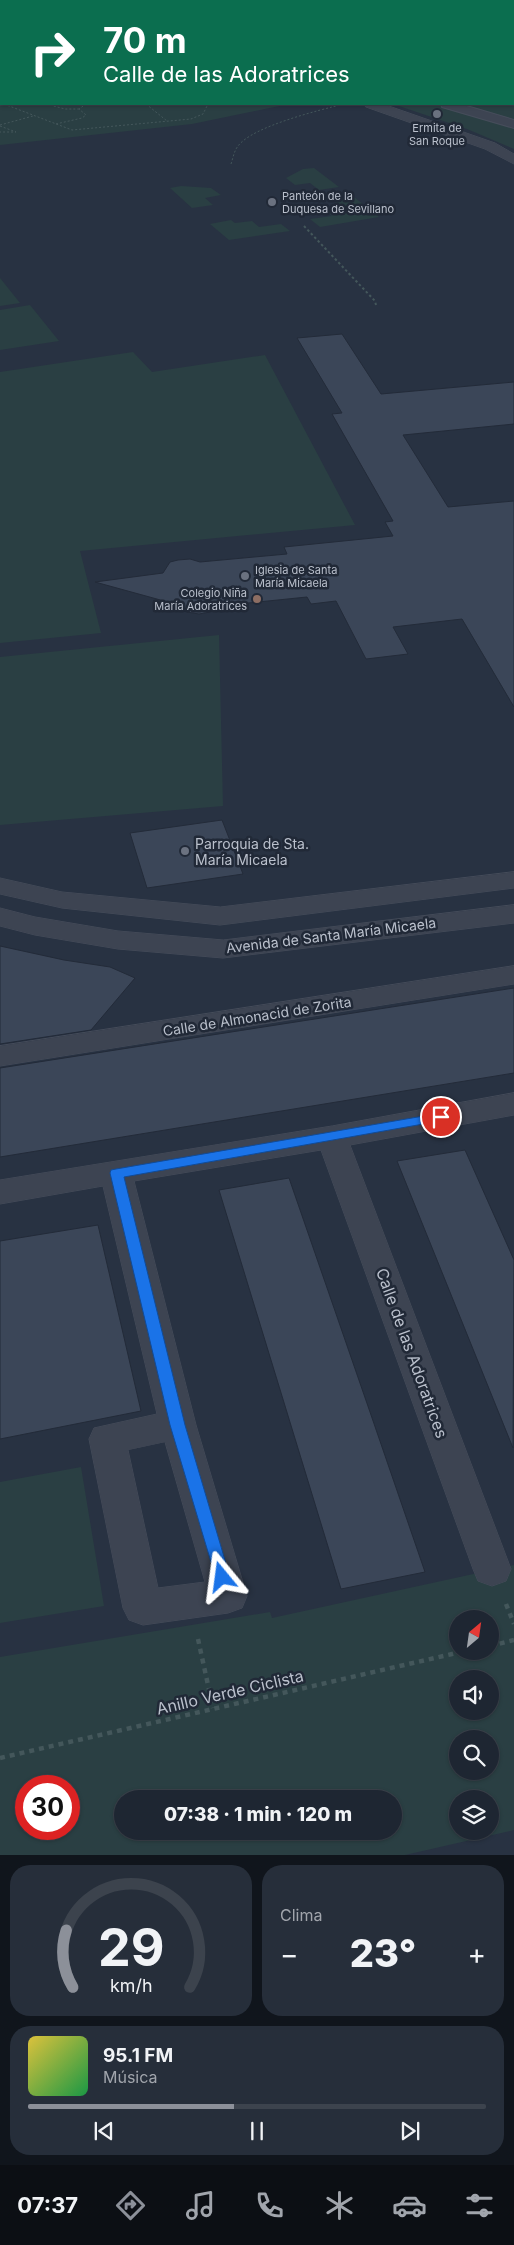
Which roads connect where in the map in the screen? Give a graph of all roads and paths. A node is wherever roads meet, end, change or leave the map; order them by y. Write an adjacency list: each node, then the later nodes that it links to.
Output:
1 (7, 105): 10 (path)
2 (50, 105): 9 (path)
3 (85, 105): 9 (path)
4 (147, 105): 11 (path)
5 (208, 105): 11 (path)
6 (342, 105): 17 (path)
7 (374, 105): 16 (street)
8 (451, 105): 13 (street)
9 (79, 109): 12 (path)
10 (34, 115): 12 (path); 14 (path)
11 (167, 121): 12 (path)
12 (56, 124)
13 (514, 124)
14 (0, 126): 15 (path)
15 (0, 132)
16 (514, 160)
17 (231, 164)
18 (304, 226): 19 (path)
19 (376, 305)
20 (514, 880): 21 (street)
21 (0, 886)
22 (514, 914): 23 (street, Avenida de Santa María Micaela)
23 (0, 917)
24 (514, 975): 25 (street, Calle de Almonacid de Zorita)
25 (0, 1056)
26 (514, 1104): 27 (street)
27 (332, 1137): 28 (street); 31 (street, Calle de las Adoratrices)
28 (116, 1173): 29 (street); 30 (street)
29 (0, 1192)
30 (178, 1425): 32 (street); 32 (street)
31 (492, 1569)
32 (190, 1602): 36 (path)
33 (514, 1640): 34 (path)
34 (499, 1644)
35 (449, 1655): 36 (path, Anillo Verde Ciclista)
36 (214, 1708): 37 (path, Anillo Verde Ciclista)
37 (0, 1758)

